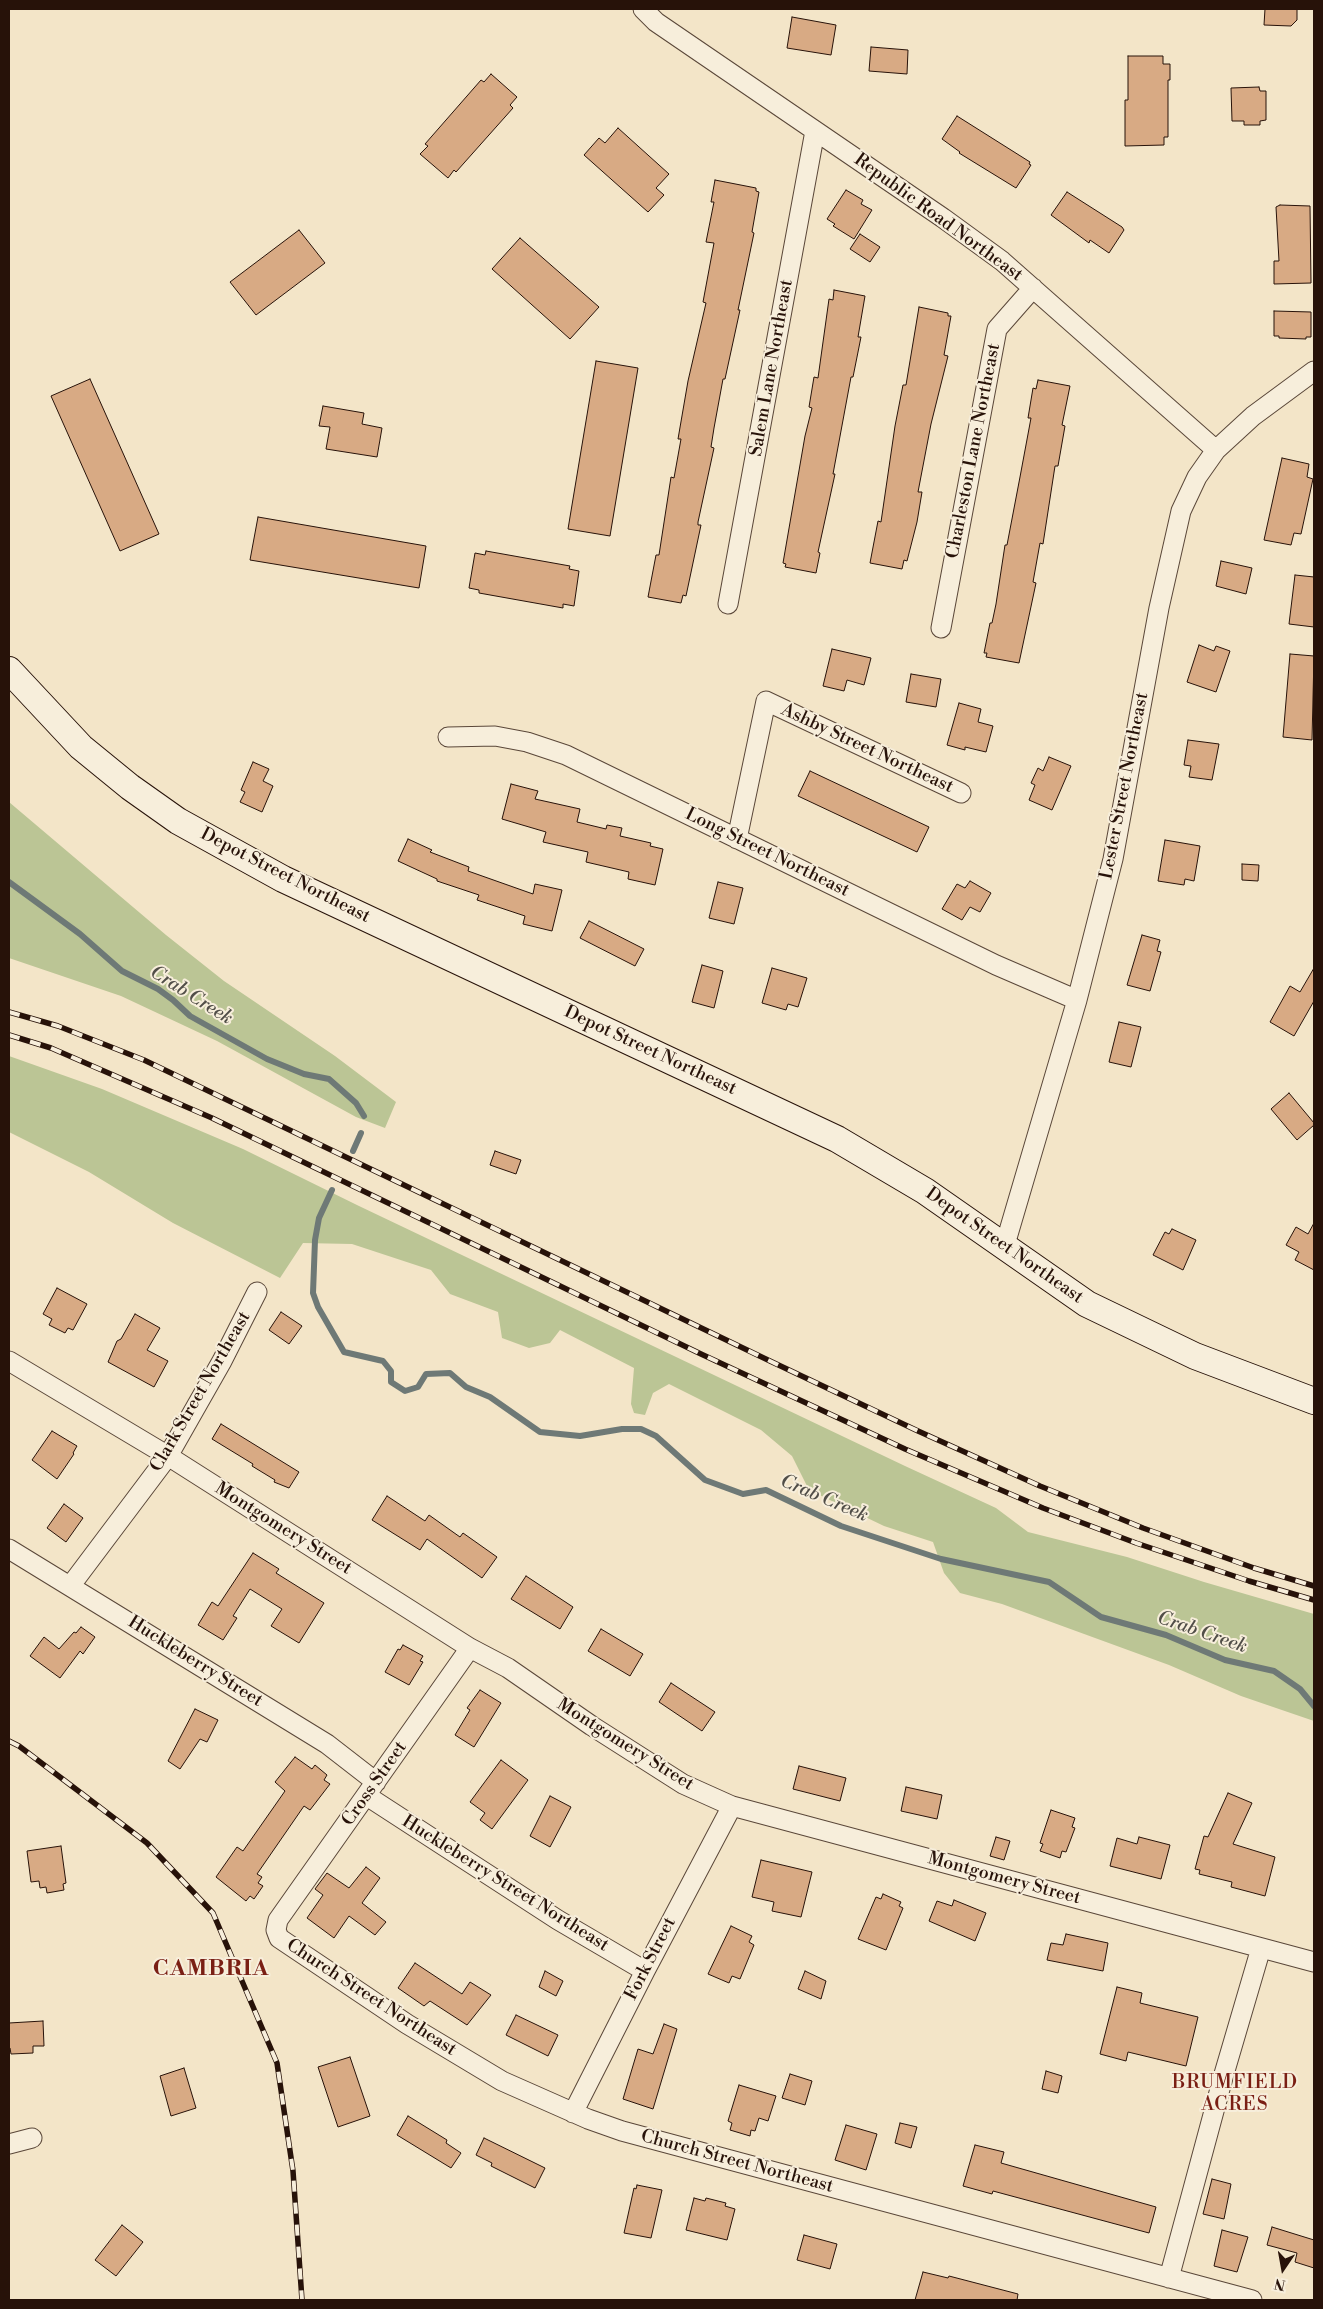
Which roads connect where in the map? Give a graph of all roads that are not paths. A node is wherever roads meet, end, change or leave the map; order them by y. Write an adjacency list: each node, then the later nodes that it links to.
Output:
1 (643, 9): 2 (street, Republic Road Northeast)
2 (815, 131): 3 (street, Republic Road Northeast); 6 (street, Salem Lane Northeast)
3 (1033, 288): 5 (street, Republic Road Northeast); 7 (street, Charleston Lane Northeast)
4 (1314, 372): 5 (street, Lester Street Northeast)
5 (1216, 450): 12 (street, Lester Street Northeast)
6 (728, 604)
7 (941, 628)
8 (9, 670): 13 (main road, Depot Street Northeast)
9 (448, 737): 11 (street, Long Street Northeast)
10 (961, 793): 11 (street, Ashby Street Northeast)
11 (737, 839): 12 (street, Long Street Northeast)
12 (1077, 1000): 13 (street, Lester Street Northeast)
13 (1004, 1248): 16 (main road, Depot Street Northeast)
14 (257, 1292): 17 (street, Clark Street Northeast)
15 (9, 1361): 17 (street, Montgomery Street)
16 (1314, 1401)
17 (168, 1456): 19 (street, Clark Street Northeast); 20 (street, Montgomery Street)
18 (9, 1549): 19 (street, Huckleberry Street)
19 (71, 1586): 21 (street, Huckleberry Street)
20 (470, 1648): 21 (street, Cross Street); 22 (street, Montgomery Street)
21 (372, 1789): 23 (street, Cross Street); 26 (street, Huckleberry Street Northeast)
22 (732, 1806): 24 (street, Montgomery Street); 26 (street, Fork Street)
23 (278, 1920): 27 (street, Church Street Northeast)
24 (1261, 1948): 25 (street, Montgomery Street); 30 (street)
25 (1314, 1962)
26 (645, 1971): 27 (street, Fork Street)
27 (573, 2114): 30 (street, Church Street Northeast)
28 (32, 2138): 29 (street)
29 (9, 2144)
30 (1169, 2278): 31 (street, Church Street Northeast)
31 (1252, 2300)

